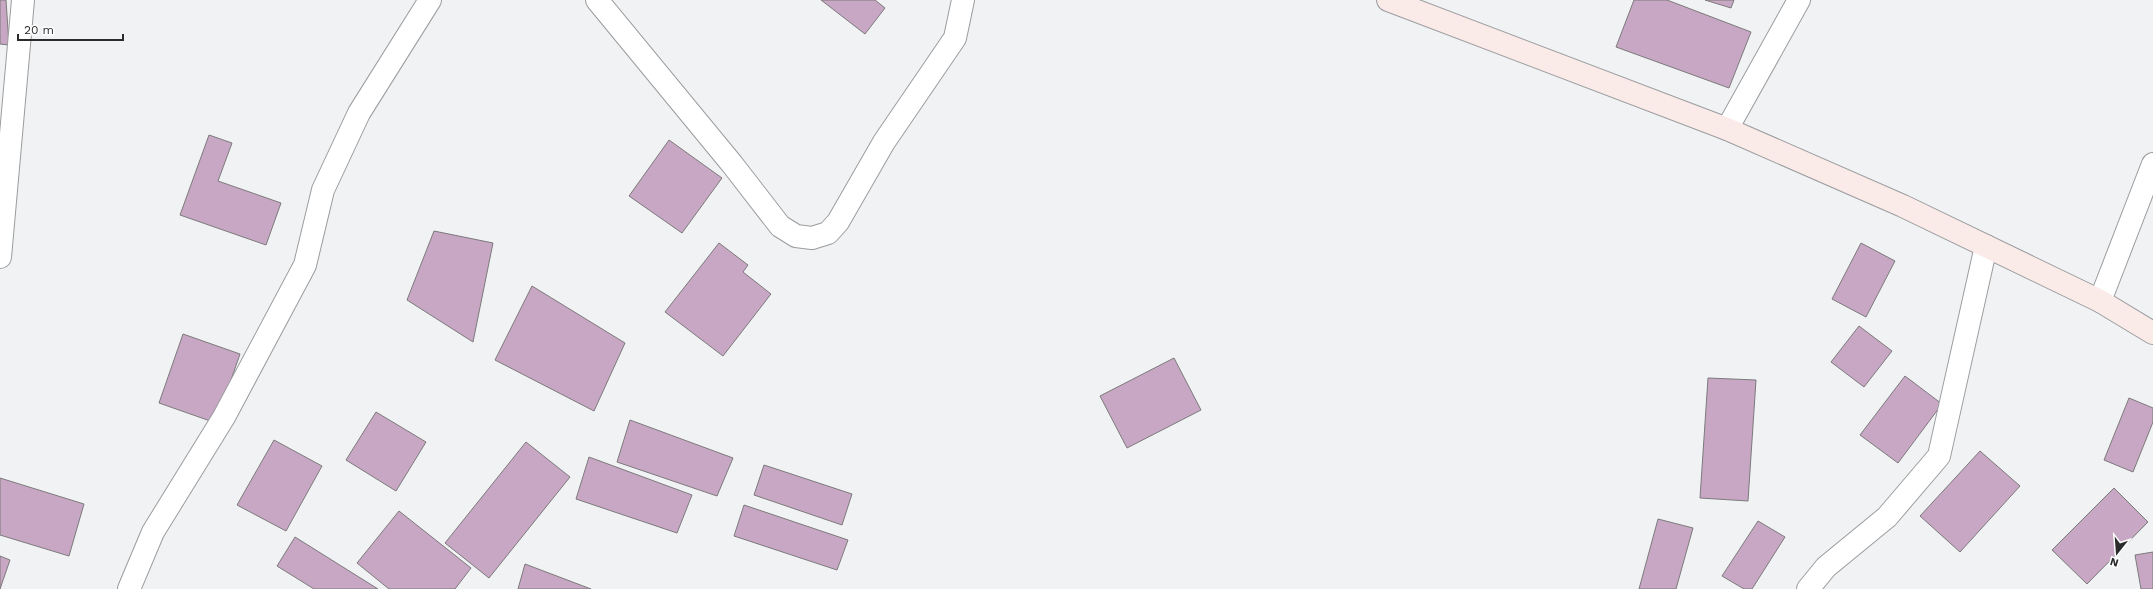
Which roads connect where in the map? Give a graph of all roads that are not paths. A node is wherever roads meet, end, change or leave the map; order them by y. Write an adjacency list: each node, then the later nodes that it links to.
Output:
1 (23, 0): 10 (street)
2 (430, 0): 13 (street)
3 (598, 0): 4 (street)
4 (963, 0)
5 (1388, 0): 7 (main road)
6 (1799, 0): 7 (street)
7 (1728, 129): 9 (main road)
8 (2153, 164): 11 (street)
9 (1986, 246): 11 (main road); 14 (street)
10 (0, 257)
11 (2100, 301): 12 (main road)
12 (2153, 333)
13 (129, 589)
14 (1808, 589)

